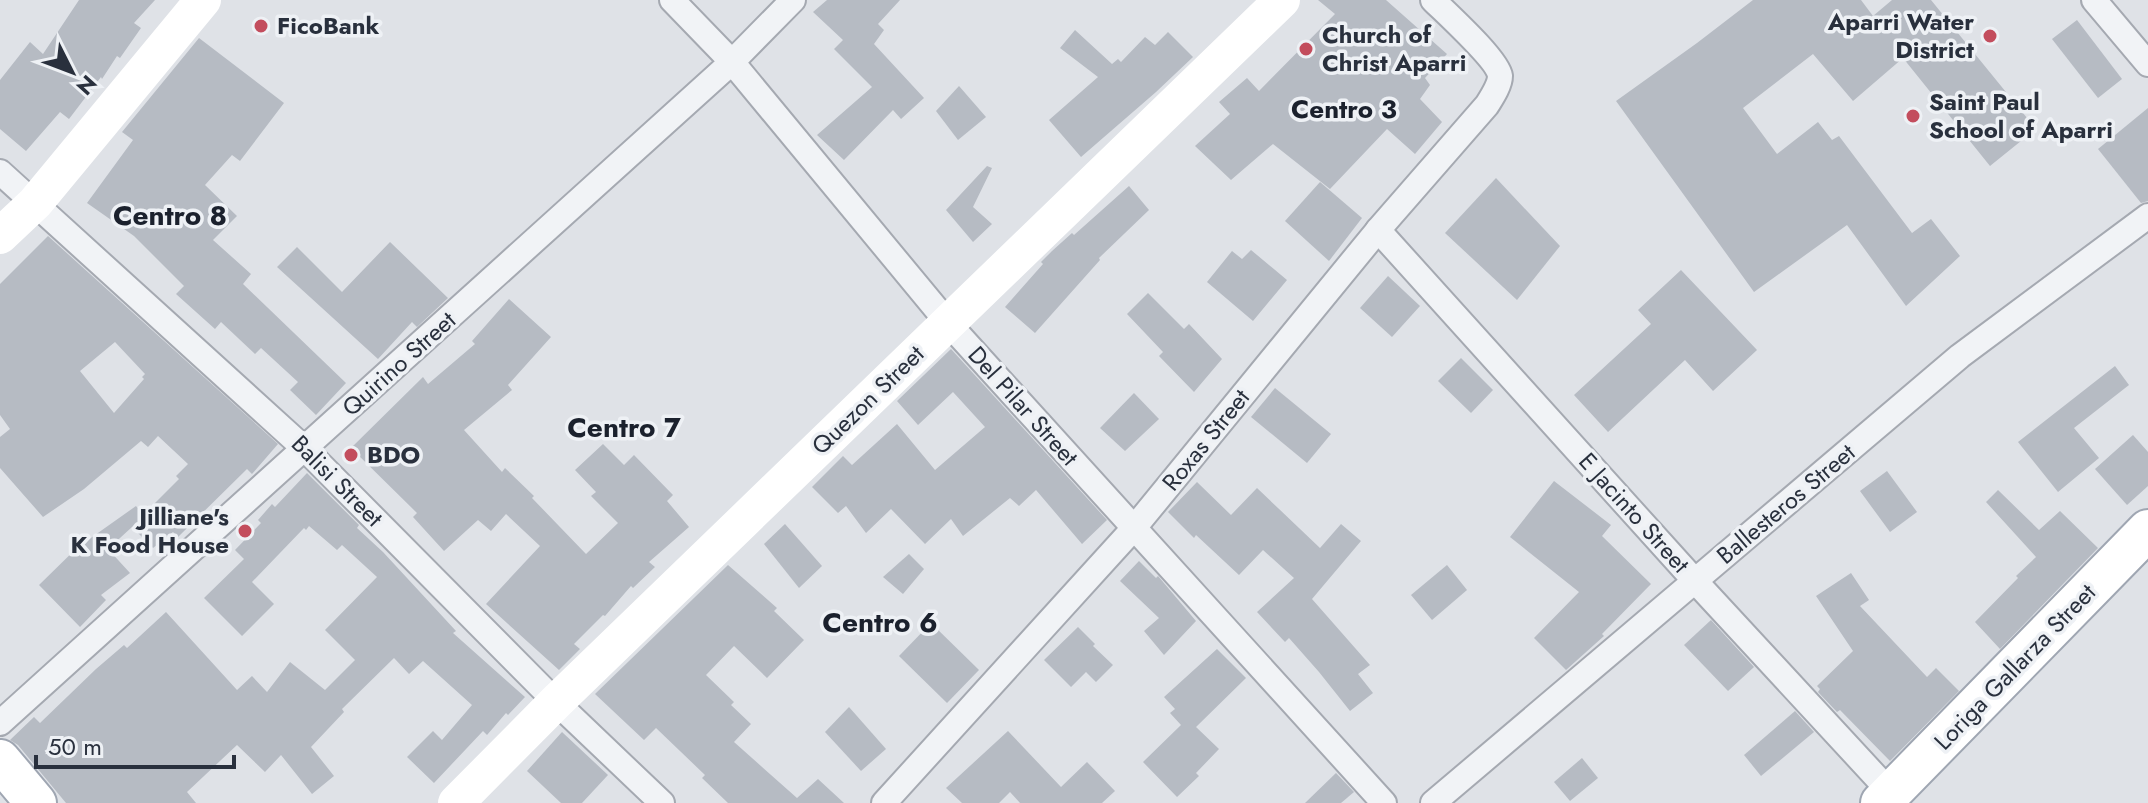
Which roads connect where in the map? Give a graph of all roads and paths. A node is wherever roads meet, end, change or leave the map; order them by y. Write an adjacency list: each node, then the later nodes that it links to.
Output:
1 (203, 0): 10 (street)
2 (672, 0): 7 (street, Del Pilar Street)
3 (793, 0): 7 (street, Quirino Street)
4 (1282, 0): 14 (street, Quezon Street)
5 (1433, 0): 12 (street, Roxas Street)
6 (2094, 0): 8 (street)
7 (732, 62): 14 (street, Del Pilar Street); 15 (street, Quirino Street)
8 (2148, 64)
9 (0, 172): 10 (street, Balisi Street)
10 (35, 203): 13 (street); 15 (street, Balisi Street)
11 (2148, 216): 18 (street, Ballesteros Street)
12 (1378, 230): 16 (street, Roxas Street); 18 (street, E Jacinto Street)
13 (0, 236)
14 (948, 323): 16 (street, Del Pilar Street); 19 (street, Quezon Street)
15 (305, 449): 19 (street, Balisi Street); 20 (street, Quirino Street)
16 (1134, 528): 26 (street, Roxas Street); 27 (street, Del Pilar Street)
17 (2148, 530): 22 (main road, Loriga Gallarza Street)
18 (1695, 581): 22 (street, E Jacinto Street); 28 (street, Ballesteros Street)
19 (556, 702): 24 (street, Quezon Street); 25 (street, Balisi Street)
20 (0, 723)
21 (0, 760): 23 (main road)
22 (1887, 798)
23 (36, 803)
24 (456, 803)
25 (662, 803)
26 (884, 803)
27 (1384, 803)
28 (1433, 803)

